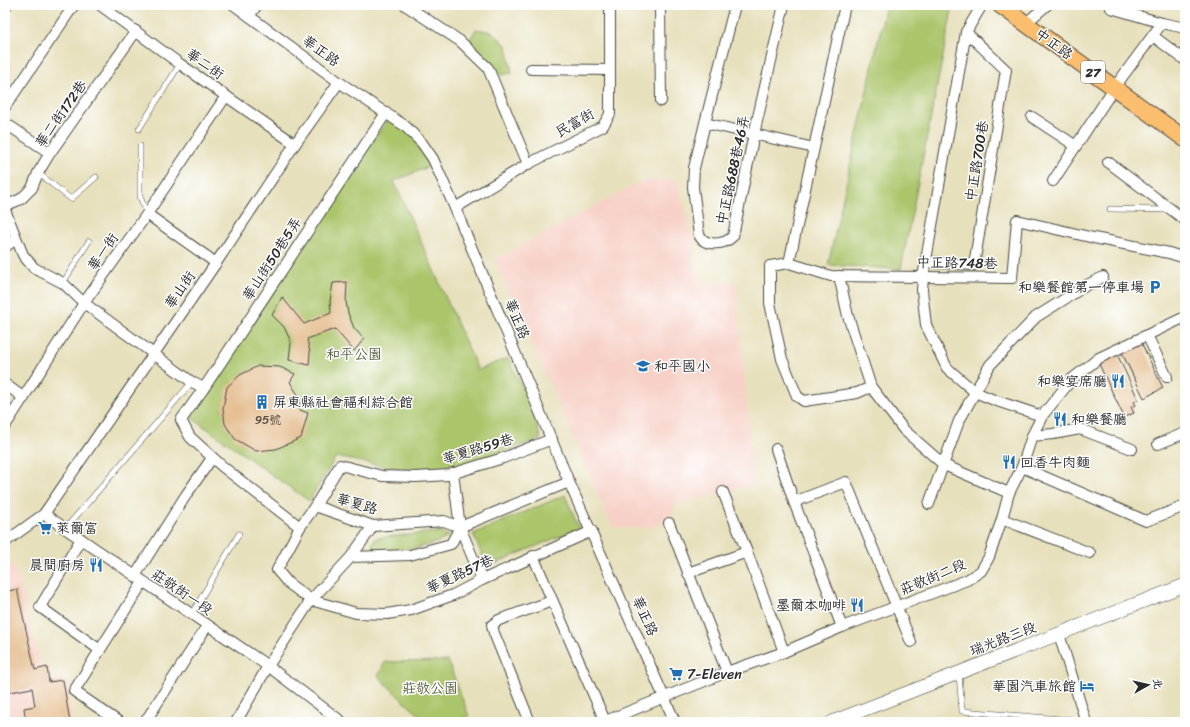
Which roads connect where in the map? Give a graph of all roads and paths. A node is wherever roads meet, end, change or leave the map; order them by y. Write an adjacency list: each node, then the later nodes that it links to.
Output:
1 (74, 5): 30 (street)
2 (100, 5): 19 (street, 華二街)
3 (234, 5): 15 (street, 華正路)
4 (257, 5): 15 (street)
5 (405, 5): 44 (street)
6 (610, 5): 25 (street, 民富街)
7 (660, 5): 29 (street)
8 (735, 5): 34 (street, 中正路688巷46弄)
9 (784, 5): 36 (street, 中正路688巷46弄)
10 (845, 5): 41 (street)
11 (982, 5): 20 (street)
12 (1000, 5): 16 (main road, 中正路 / 27)
13 (1047, 5): 16 (street)
14 (1111, 8): 17 (street)
15 (249, 16): 26 (street, 華正路)
16 (1026, 23): 27 (main road, 中正路 / 27)
17 (1162, 23): 18 (street); 21 (street)
18 (1185, 28)
19 (136, 31): 23 (street, 華二街); 42 (street, 華二街172巷)
20 (966, 32): 59 (street); 59 (street, 中正路700巷)
21 (1153, 36): 22 (street); 27 (street)
22 (1185, 60)
23 (180, 64): 28 (street, 華二街); 35 (lane)
24 (531, 69): 25 (street)
25 (610, 70): 44 (street, 民富街)
26 (339, 82): 31 (street, 華正路); 38 (street, 華山街)
27 (1114, 88): 37 (main road, 中正路 / 27); 40 (street)
28 (226, 96): 38 (street, 華二街); 53 (street, 華一街)
29 (661, 101)
30 (5, 107)
31 (386, 113): 49 (street, 華正路); 74 (street, 華山街50巷5弄)
32 (1032, 117): 40 (street)
33 (5, 123): 42 (street)
34 (705, 123): 36 (street); 36 (street, 中正路688巷46弄)
35 (138, 129)
36 (754, 134): 41 (street)
37 (1185, 139)
38 (295, 144): 60 (street, 華山街)
39 (140, 146): 53 (lane)
40 (1076, 146): 47 (street)
41 (814, 148): 61 (street)
42 (50, 153): 45 (street, 華二街172巷)
43 (1108, 162): 52 (street)
44 (528, 164): 49 (street, 民富街)
45 (38, 173): 46 (lane); 48 (street, 華二街172巷)
46 (96, 177)
47 (1053, 181)
48 (5, 206)
49 (455, 208): 81 (street, 華正路)
50 (1110, 209): 52 (lane)
51 (5, 210): 55 (street)
52 (1172, 210): 54 (street)
53 (147, 214): 60 (street); 66 (street, 華一街)
54 (1184, 219)
55 (16, 239): 57 (street); 65 (street)
56 (89, 241): 65 (lane)
57 (5, 247)
58 (1185, 258): 64 (street, 中正路748巷)
59 (926, 262): 64 (street)
60 (216, 263): 69 (street, 華山街)
61 (789, 263): 62 (street, 中正路748巷); 73 (street, 中正路748巷)
62 (840, 276): 64 (street, 中正路748巷); 73 (street)
63 (1103, 276): 75 (street)
64 (923, 277): 75 (street)
65 (63, 283): 66 (street)
66 (84, 303): 69 (street); 76 (street, 華一街)
67 (1185, 317): 68 (street, 莊敬街二段)
68 (1147, 335): 70 (street); 77 (street, 莊敬街二段)
69 (153, 355): 71 (street); 96 (street, 華山街)
70 (1167, 377)
71 (192, 382): 74 (street); 102 (lane)
72 (5, 384): 76 (street)
73 (872, 387): 86 (street)
74 (204, 388): 85 (street, 華山街50巷5弄)
75 (975, 392): 77 (street); 86 (street)
76 (24, 398): 78 (street, 華一街)
77 (1042, 416): 80 (street, 莊敬街二段)
78 (5, 426)
79 (1185, 433): 82 (street)
80 (1032, 436): 84 (street); 87 (street, 莊敬街二段)
81 (552, 440): 88 (street, 華夏路59巷); 89 (street, 華正路)
82 (1158, 444)
83 (776, 449): 92 (street)
84 (1132, 449)
85 (212, 458): 100 (street); 112 (street)
86 (944, 465): 91 (street); 93 (street)
87 (1022, 467): 91 (street, 莊敬街二段); 95 (street)
88 (453, 473): 94 (street, 華夏路59巷); 101 (street)
89 (569, 482): 101 (street); 103 (street, 華正路)
90 (723, 492): 107 (street)
91 (1009, 493): 97 (street, 莊敬街二段)
92 (794, 502): 117 (street); 120 (street)
93 (929, 504)
94 (315, 506): 99 (street, 華夏路); 100 (street, 華夏路)
95 (1185, 506)
96 (44, 514): 102 (street, 莊敬街一段); 106 (street)
97 (1002, 519): 108 (street); 117 (street, 莊敬街二段)
98 (669, 523): 111 (street)
99 (373, 526): 101 (street, 華夏路); 110 (street)
100 (300, 527): 115 (street)
101 (460, 527): 110 (street); 113 (street)
102 (66, 529): 105 (street, 莊敬街一段)
103 (592, 531): 109 (street, 華夏路57巷); 128 (street, 華正路)
104 (239, 534): 118 (lane)
105 (80, 539): 112 (street, 莊敬街一段); 123 (street)
106 (5, 542)
107 (747, 552): 111 (street); 124 (street)
108 (1090, 553)
109 (533, 556): 113 (street, 華夏路57巷); 116 (street)
110 (351, 557): 115 (street)
111 (688, 573): 126 (street)
112 (139, 579): 118 (street, 莊敬街一段); 123 (street)
113 (482, 580): 115 (street, 華夏路57巷)
114 (1185, 585): 121 (street, 瑞光路三段)
115 (311, 600): 125 (street)
116 (552, 601): 134 (street); 135 (street)
117 (897, 607): 120 (street, 莊敬街二段); 122 (street)
118 (191, 615): 119 (street, 莊敬街一段)
119 (207, 626): 125 (street, 莊敬街一段); 131 (street)
120 (842, 628): 124 (street, 莊敬街二段)
121 (1059, 634): 127 (street, 瑞光路三段); 138 (street)
122 (911, 642)
123 (100, 650): 130 (street)
124 (784, 652): 126 (street, 莊敬街二段)
125 (268, 666): 129 (street, 莊敬街一段); 132 (street)
126 (727, 672): 128 (street, 莊敬街二段)
127 (959, 673): 137 (street, 瑞光路三段); 138 (lane)
128 (664, 696): 135 (street); 136 (street, 華正路)
129 (327, 718): 133 (street, 莊敬街一段)
130 (119, 722)
131 (145, 722)
132 (236, 722)
133 (342, 722)
134 (530, 722)
135 (604, 722)
136 (675, 722)
137 (832, 722)
138 (1086, 722)

